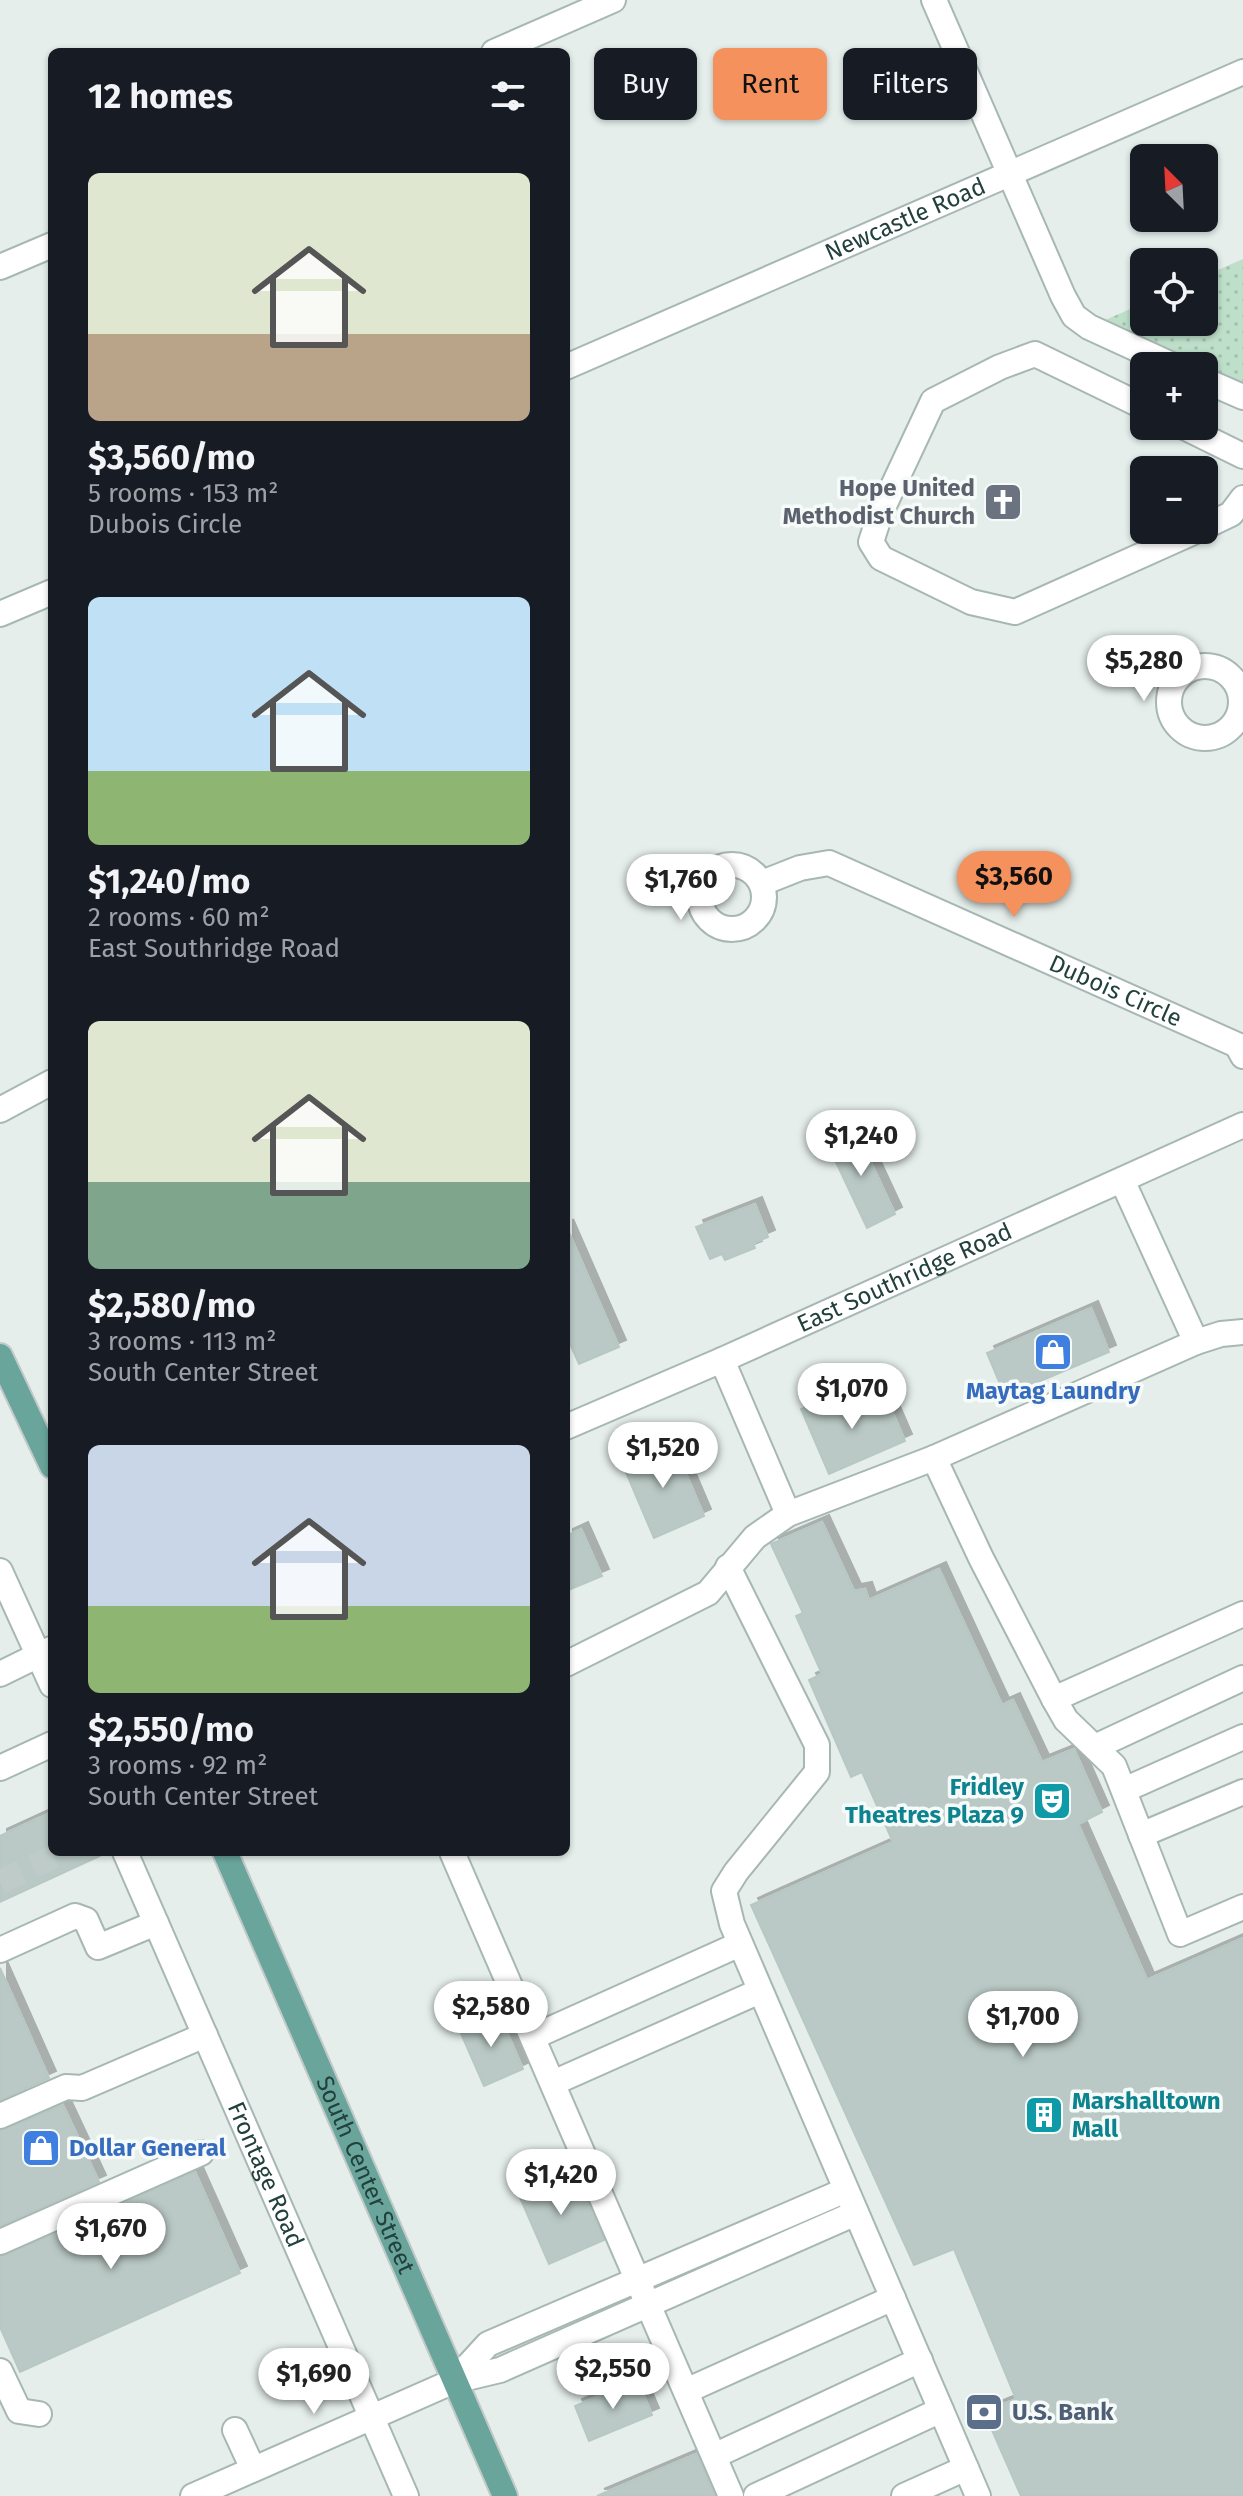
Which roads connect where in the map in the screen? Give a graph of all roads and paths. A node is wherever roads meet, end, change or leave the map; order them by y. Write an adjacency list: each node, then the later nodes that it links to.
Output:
1 (613, 0): 3 (street)
2 (934, 0): 5 (street)
3 (503, 48)
4 (1243, 72): 5 (street, Newcastle Road)
5 (1011, 173): 8 (street); 9 (street, Newcastle Road)
6 (48, 247): 7 (street)
7 (0, 267)
8 (1143, 352)
9 (570, 365)
10 (1218, 386): 11 (street)
11 (1243, 397)
12 (1130, 400): 17 (street)
13 (1210, 440): 14 (street)
14 (1243, 456)
15 (1243, 498): 16 (street)
16 (1218, 520)
17 (1167, 544)
18 (48, 594): 19 (street)
19 (0, 614)
20 (762, 883): 21 (street, Dubois Circle)
21 (1243, 1056)
22 (48, 1084): 23 (street)
23 (0, 1110)
24 (1243, 1125): 25 (street, East Southridge Road)
25 (1122, 1180): 27 (street); 29 (street, East Southridge Road)
26 (1243, 1332): 27 (street)
27 (1196, 1342): 32 (street)
28 (0, 1356): 31 (main road)
29 (722, 1360): 30 (street, East Southridge Road); 33 (street)
30 (570, 1425)
31 (48, 1458)
32 (934, 1458): 33 (street); 41 (street)
33 (788, 1514): 34 (street)
34 (728, 1567): 38 (street); 54 (street)
35 (0, 1571): 37 (street)
36 (1243, 1614): 41 (street)
37 (45, 1651): 39 (street)
38 (570, 1662)
39 (0, 1674)
40 (1243, 1678): 43 (street)
41 (1054, 1699): 43 (street)
42 (1243, 1737): 46 (street)
43 (1095, 1747): 46 (street)
44 (48, 1753): 45 (street)
45 (0, 1768)
46 (1124, 1790): 48 (street)
47 (1243, 1792): 48 (street)
48 (1141, 1835): 52 (street)
49 (127, 1856): 53 (street, Frontage Road)
50 (227, 1856): 70 (main road, South Center Street)
51 (454, 1856): 58 (street)
52 (1243, 1907)
53 (156, 1923): 55 (street); 57 (street, Frontage Road)
54 (740, 1944): 56 (street); 58 (street)
55 (0, 1950)
56 (760, 1991): 59 (street); 62 (street)
57 (205, 2035): 60 (street); 74 (street, Frontage Road)
58 (533, 2037): 59 (street)
59 (553, 2083): 65 (street)
60 (0, 2116)
61 (201, 2153): 64 (street)
62 (846, 2190): 63 (street); 65 (street)
63 (856, 2213): 66 (street); 67 (street)
64 (0, 2242)
65 (639, 2280): 67 (street); 70 (street)
66 (893, 2298): 68 (street); 71 (street)
67 (649, 2304): 70 (street); 71 (street)
68 (920, 2360): 72 (street); 76 (street)
69 (0, 2371): 73 (street)
70 (454, 2381): 74 (street); 81 (main road, South Center Street)
71 (686, 2391): 76 (street)
72 (941, 2410): 77 (street); 83 (street)
73 (39, 2414)
74 (372, 2417): 78 (street); 80 (street, Frontage Road)
75 (235, 2430): 78 (street)
76 (714, 2456): 82 (street)
77 (966, 2468): 84 (street); 85 (street)
78 (253, 2469): 79 (street)
79 (193, 2496)
80 (406, 2496)
81 (505, 2496)
82 (731, 2496)
83 (756, 2496)
84 (904, 2496)
85 (978, 2496)

